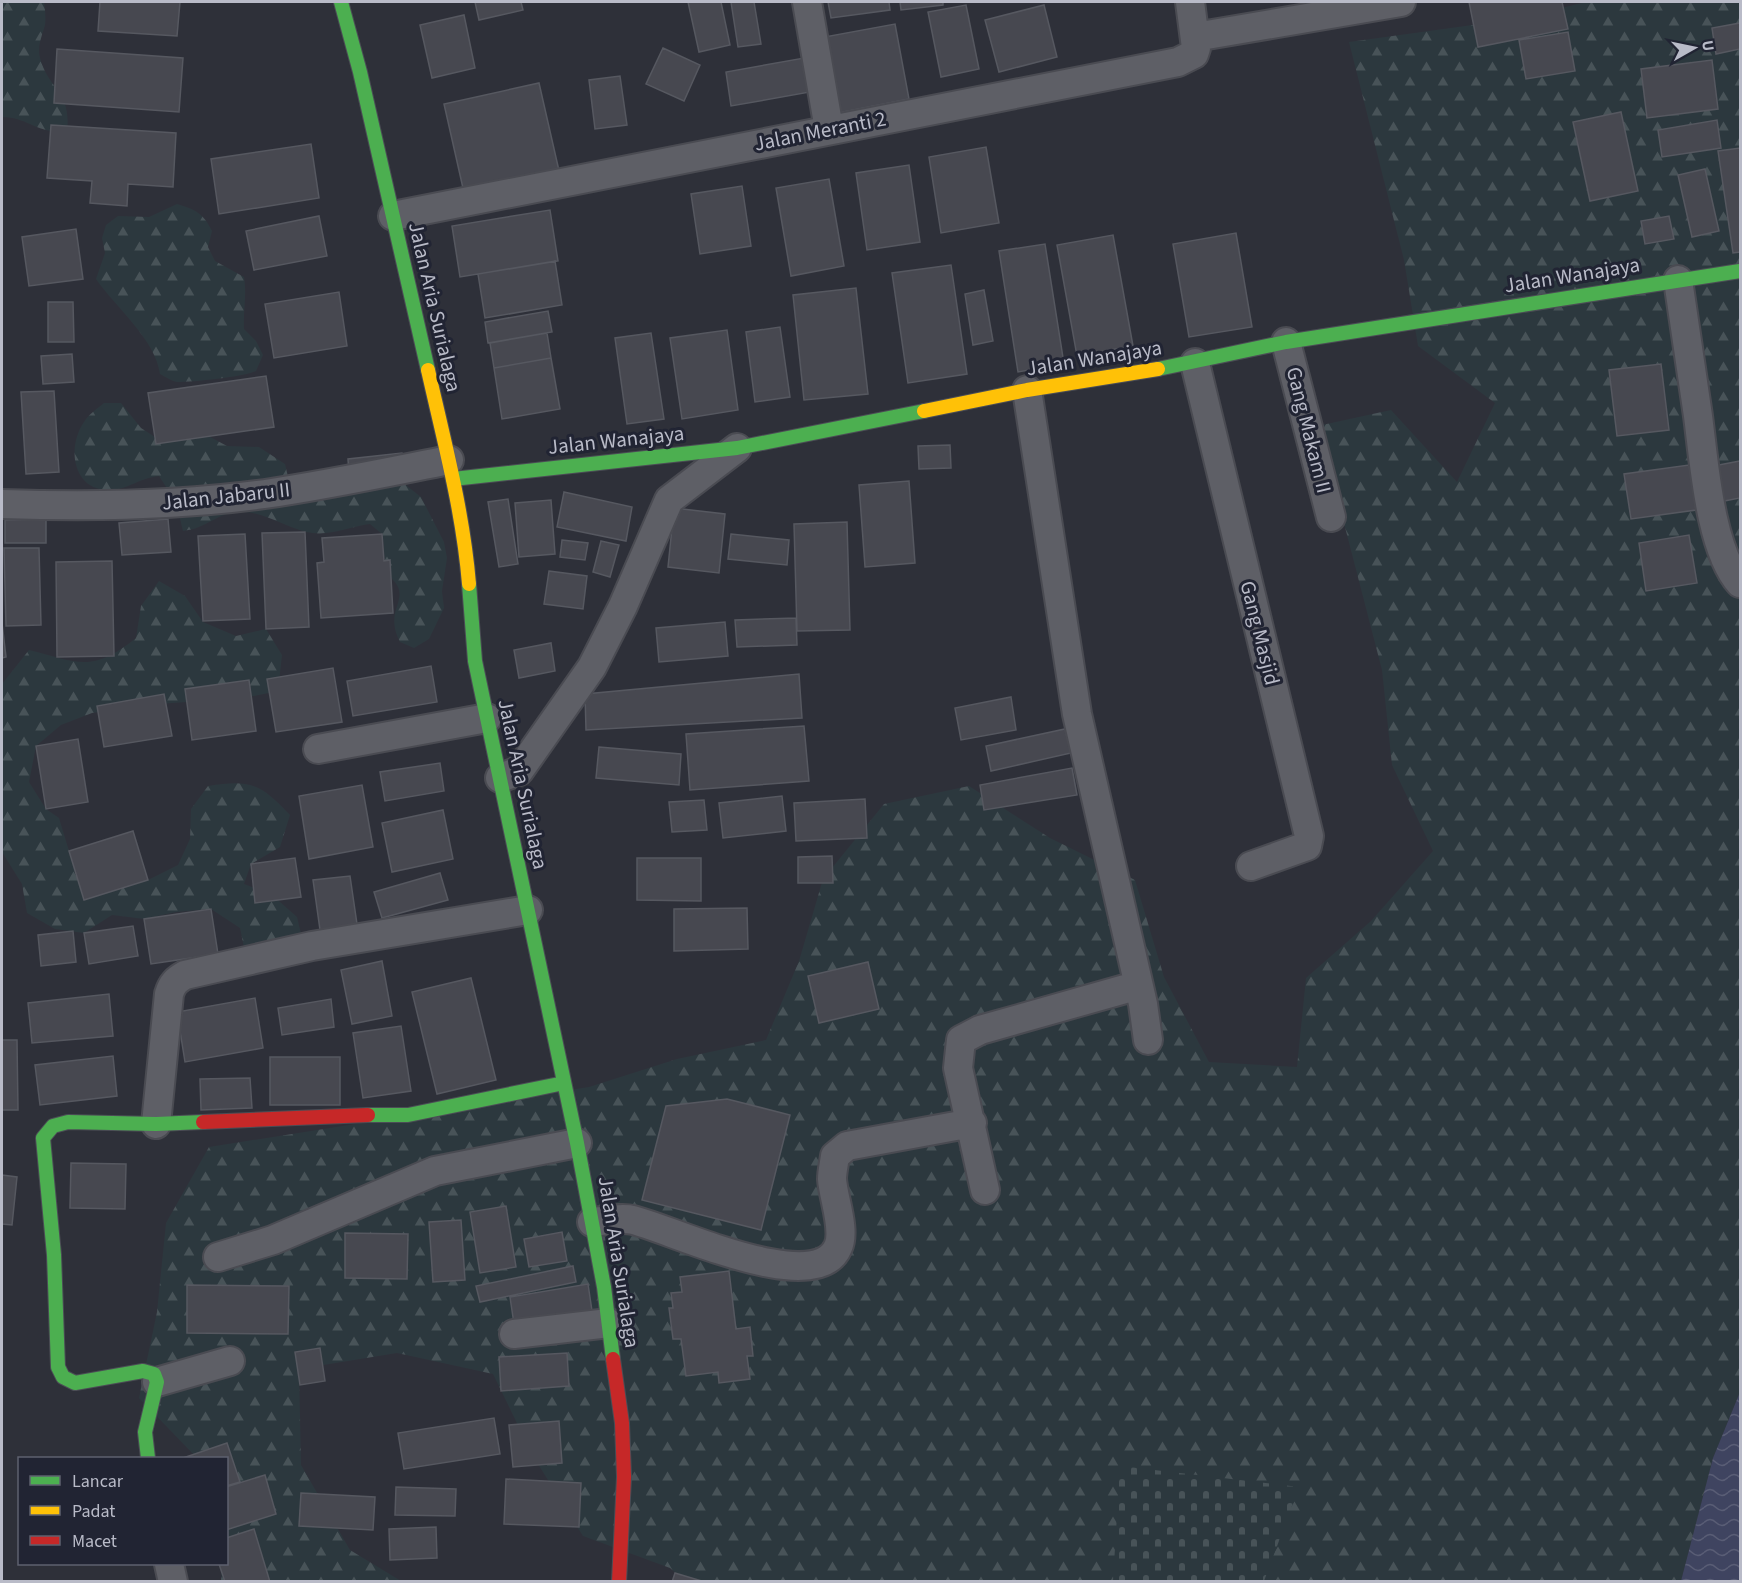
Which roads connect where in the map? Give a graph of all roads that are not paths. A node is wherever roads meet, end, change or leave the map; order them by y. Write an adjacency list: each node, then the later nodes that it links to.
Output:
1 (341, 2): 7 (street, Jalan Aria Surialaga)
2 (807, 2): 6 (street)
3 (1190, 2): 5 (street)
4 (1401, 2): 5 (street)
5 (1195, 37): 6 (street, Jalan Meranti 2)
6 (829, 129): 7 (street, Jalan Meranti 2)
7 (393, 216): 14 (street, Jalan Aria Surialaga)
8 (1740, 271): 9 (street, Jalan Wanajaya)
9 (1678, 280): 10 (street, Jalan Wanajaya); 17 (street)
10 (1286, 342): 11 (street, Jalan Wanajaya); 16 (street, Gang Makam II)
11 (1194, 363): 12 (street, Jalan Wanajaya); 21 (street, Gang Masjid)
12 (1027, 390): 13 (street, Jalan Wanajaya); 24 (street)
13 (737, 448): 14 (street, Jalan Wanajaya); 20 (street)
14 (451, 470): 15 (street, Jalan Jabaru II); 18 (street, Jalan Aria Surialaga)
15 (2, 504)
16 (1331, 518)
17 (1740, 584)
18 (487, 718): 19 (street); 20 (street, Jalan Aria Surialaga)
19 (318, 749)
20 (500, 778): 22 (street, Jalan Aria Surialaga)
21 (1251, 866)
22 (528, 910): 25 (street, Jalan Aria Surialaga); 27 (street)
23 (1125, 989): 26 (street)
24 (1148, 1040)
25 (564, 1083): 27 (street); 28 (street, Jalan Aria Surialaga)
26 (972, 1123): 29 (street); 30 (street)
27 (156, 1124): 35 (street)
28 (577, 1143): 30 (street, Jalan Aria Surialaga); 31 (street)
29 (985, 1190)
30 (592, 1222): 32 (street, Jalan Aria Surialaga)
31 (218, 1257)
32 (609, 1323): 33 (street); 39 (street, Jalan Aria Surialaga)
33 (514, 1334)
34 (230, 1361): 35 (street)
35 (157, 1382): 36 (street)
36 (148, 1457)
37 (169, 1565): 38 (street)
38 (172, 1581)
39 (619, 1581)

